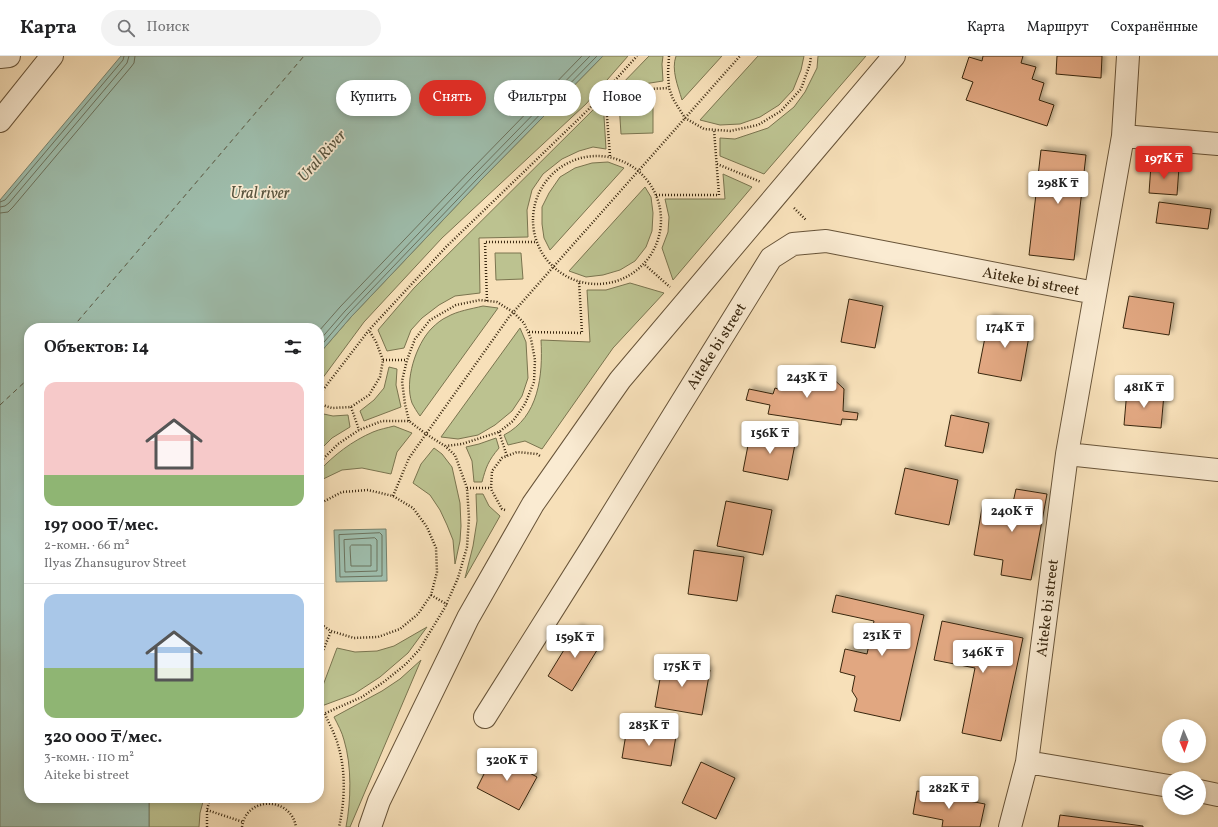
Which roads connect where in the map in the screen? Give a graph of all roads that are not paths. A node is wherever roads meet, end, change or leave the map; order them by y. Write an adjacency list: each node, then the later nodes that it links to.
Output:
1 (9, 56): 5 (street)
2 (52, 56): 6 (street)
3 (894, 56): 17 (street)
4 (1128, 56): 7 (street, Aiteke bi street)
5 (0, 57)
6 (0, 121)
7 (1123, 136): 8 (street); 9 (street, Aiteke bi street)
8 (1218, 144)
9 (1095, 293): 10 (street, Aiteke bi street); 12 (street, Aiteke bi street)
10 (1067, 454): 11 (street); 13 (street, Aiteke bi street)
11 (1218, 470)
12 (485, 717)
13 (1027, 762): 14 (street); 18 (street, Aiteke bi street)
14 (1162, 785)
15 (1206, 793): 16 (street)
16 (1218, 795)
17 (370, 827)
18 (1010, 827)

